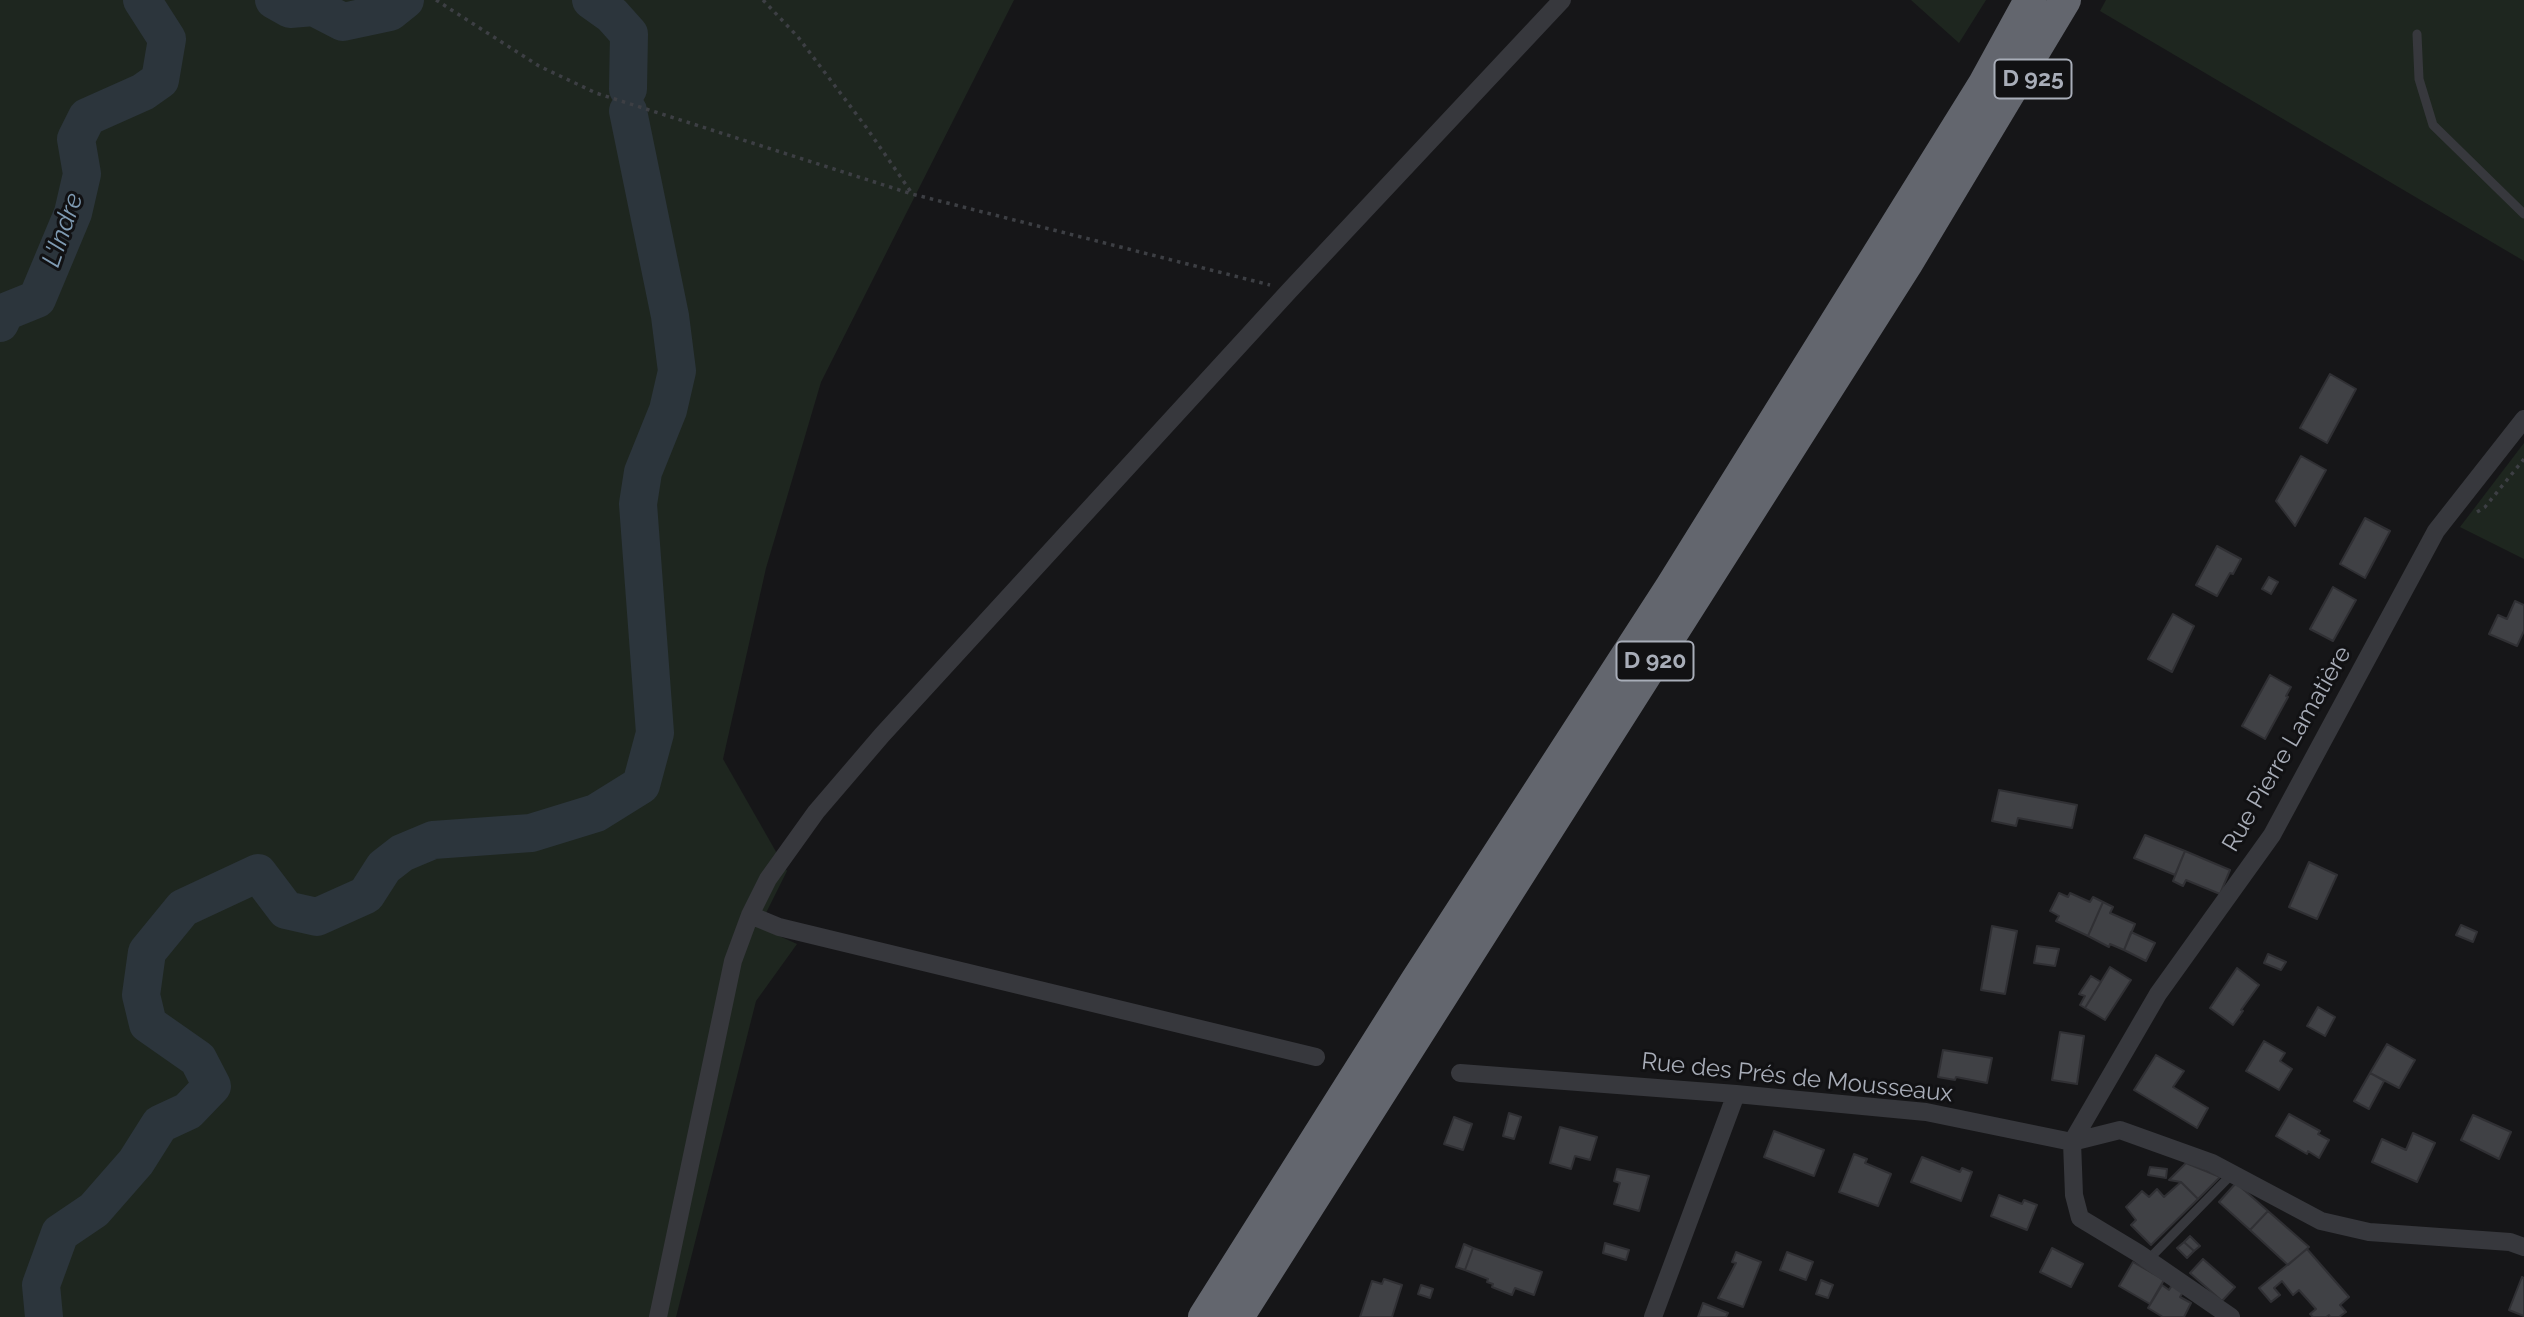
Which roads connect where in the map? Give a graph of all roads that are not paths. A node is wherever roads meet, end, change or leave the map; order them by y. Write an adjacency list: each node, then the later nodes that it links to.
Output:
1 (1562, 0): 9 (street)
2 (2030, 0): 18 (highway, D 920)
3 (2065, 0): 6 (highway, D 920)
4 (2083, 0): 6 (highway, D 925)
5 (2417, 34): 7 (lane)
6 (1974, 152): 19 (highway, D 920)
7 (2524, 214)
8 (2524, 419): 13 (street, Rue Pierre Lamatière)
9 (750, 915): 10 (street); 17 (street)
10 (1316, 1057)
11 (1460, 1073): 12 (street, Rue des Prés de Mousseaux)
12 (1736, 1094): 13 (street, Rue des Prés de Mousseaux); 20 (street)
13 (2072, 1142): 14 (street, Rue des Prés de Mousseaux); 16 (street)
14 (2232, 1174): 15 (street, Rue des Prés de Mousseaux); 16 (lane)
15 (2524, 1247)
16 (2148, 1260): 21 (street)
17 (658, 1317)
18 (1205, 1317)
19 (1238, 1317)
20 (1653, 1317)
21 (2231, 1317)

